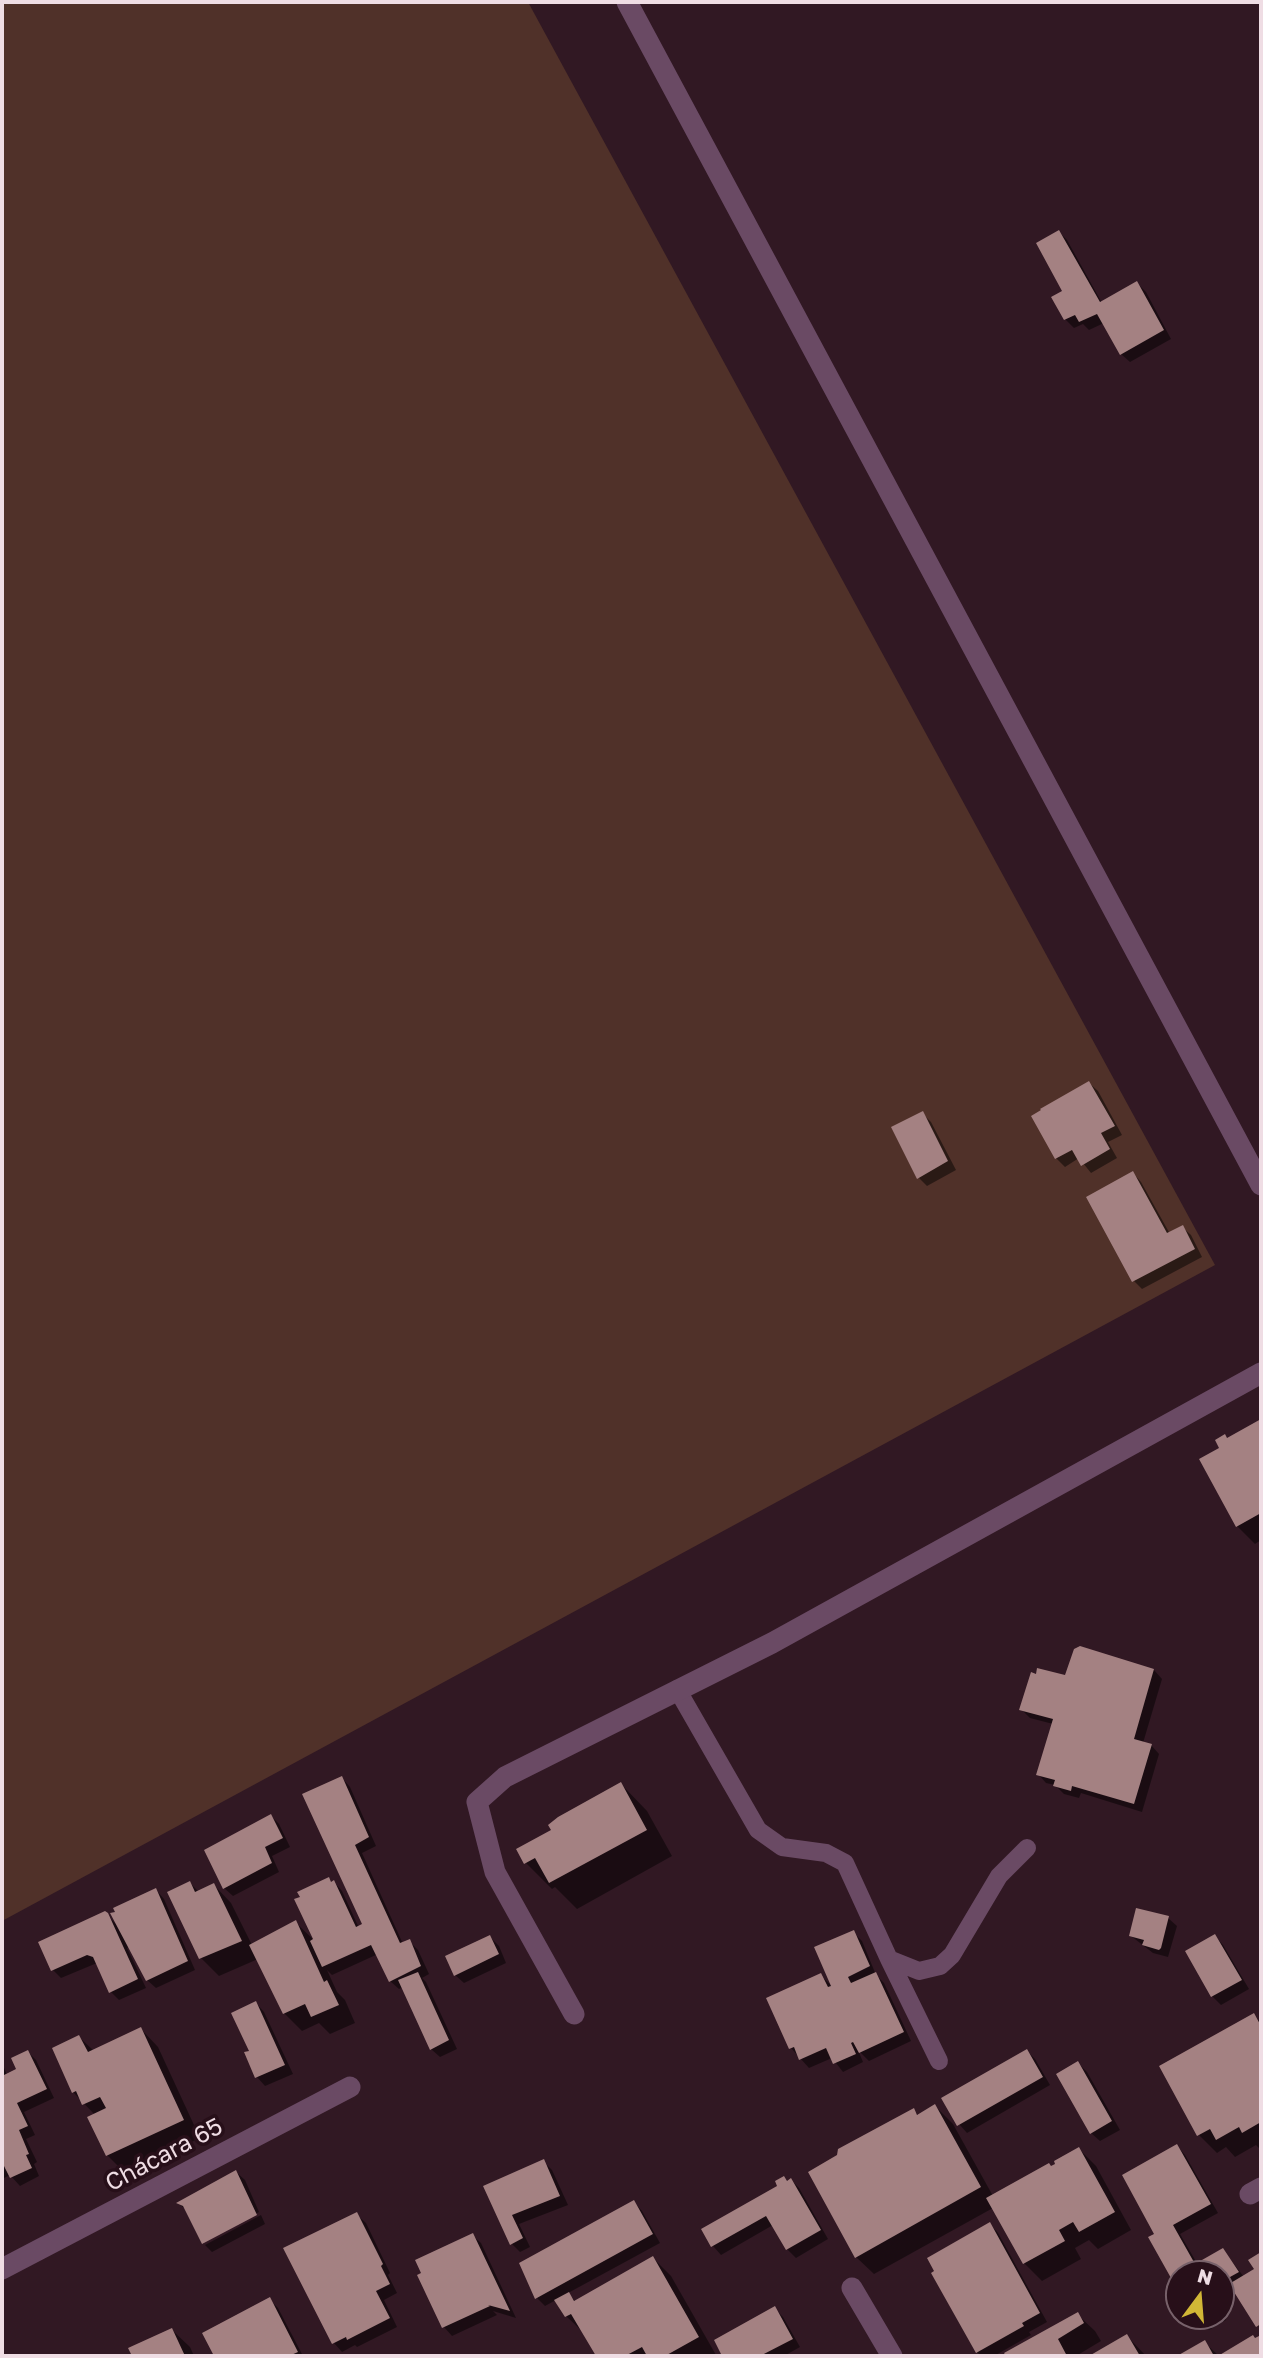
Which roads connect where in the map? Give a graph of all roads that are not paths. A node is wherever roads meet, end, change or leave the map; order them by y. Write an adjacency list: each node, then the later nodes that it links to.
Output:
1 (627, 2): 2 (street)
2 (1261, 1185)
3 (1261, 1373): 4 (street)
4 (677, 1689): 6 (lane); 7 (street)
5 (1027, 1848): 6 (lane)
6 (889, 1959): 8 (lane)
7 (574, 2014)
8 (939, 2060)
9 (350, 2087): 10 (street, Chácara 65)
10 (2, 2269)
11 (852, 2288): 12 (street)
12 (892, 2356)

